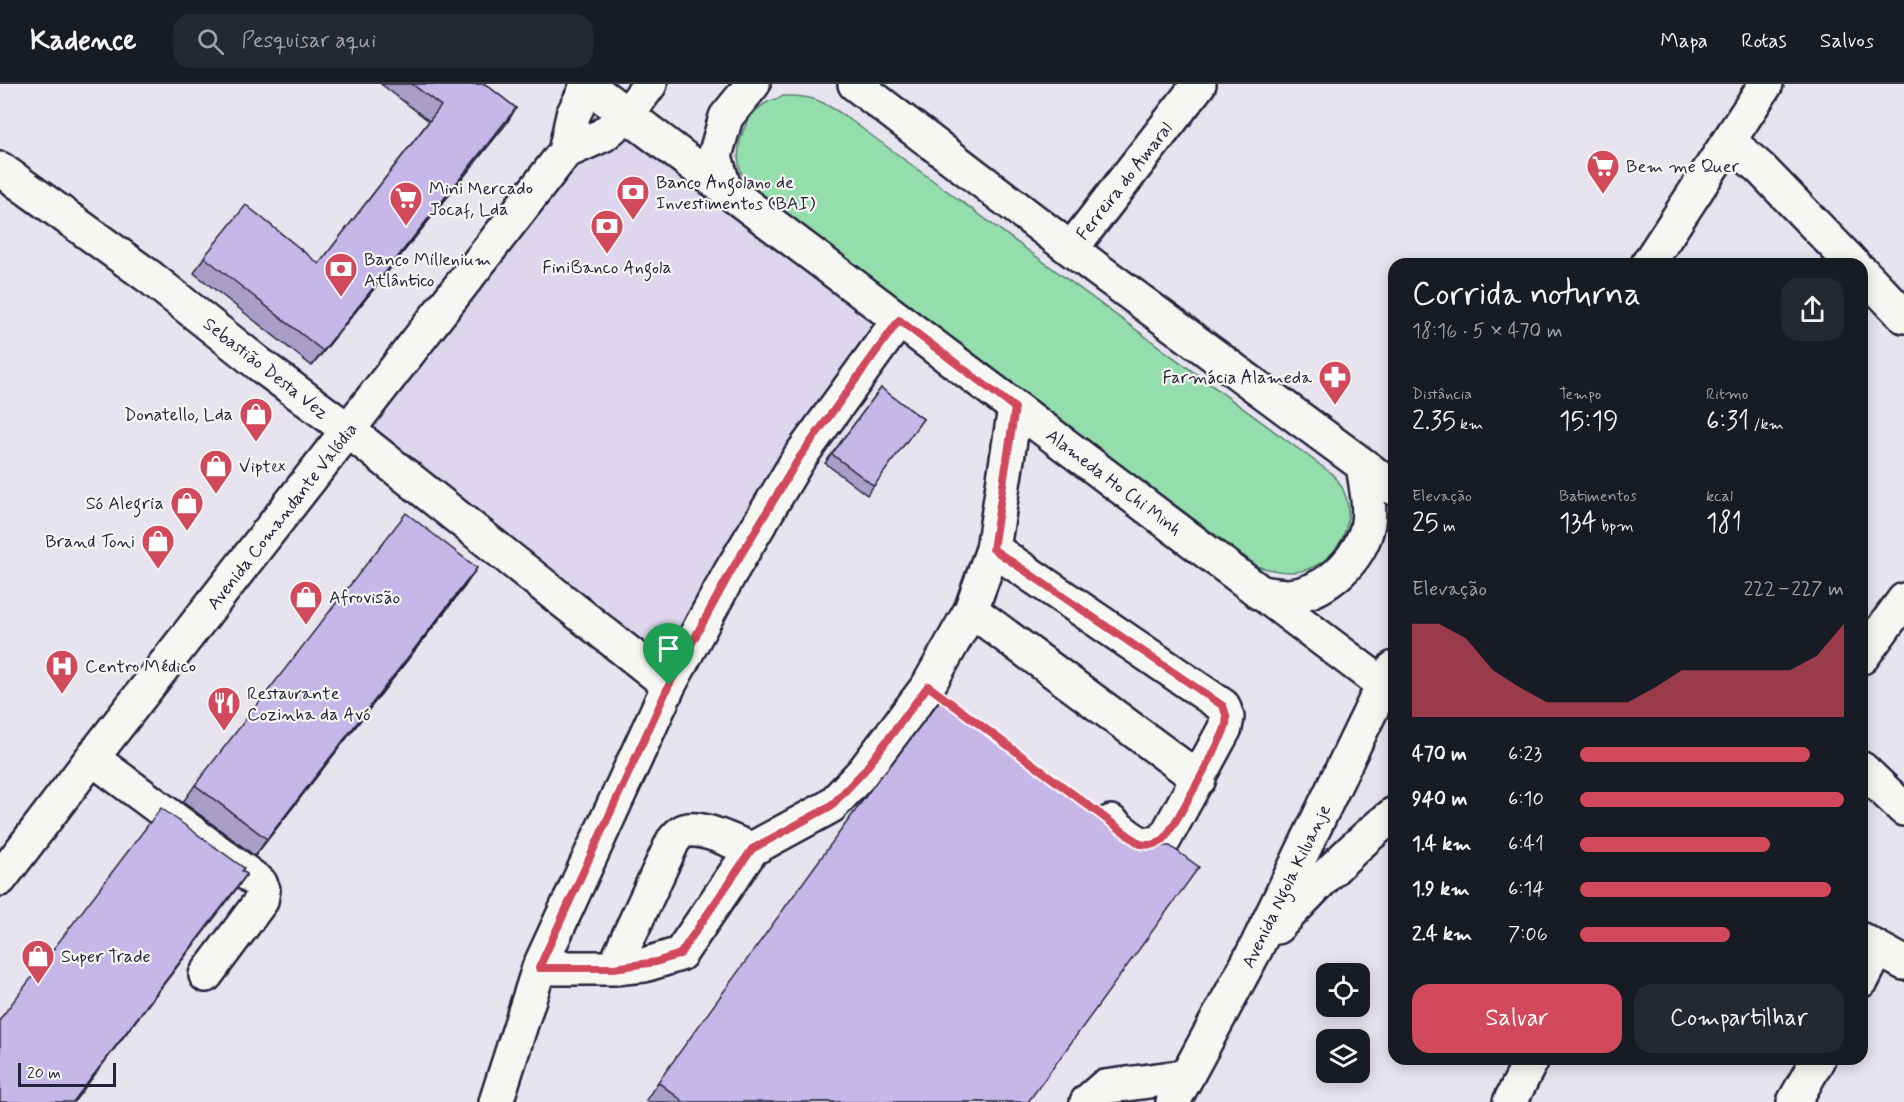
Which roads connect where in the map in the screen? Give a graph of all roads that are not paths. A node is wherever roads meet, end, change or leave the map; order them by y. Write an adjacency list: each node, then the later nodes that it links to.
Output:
1 (588, 84): 7 (street, Alameda Ho Chi Minh); 9 (street, Avenida Comandante Valódia)
2 (650, 84): 7 (street, Avenida Comandante Valódia)
3 (753, 84): 11 (street)
4 (855, 84): 12 (street)
5 (1199, 84): 12 (street, Ferreira do Amaral)
6 (1766, 84): 8 (street)
7 (627, 115): 9 (street, Avenida Comandante Valódia); 11 (street, Alameda Ho Chi Minh)
8 (1729, 141): 13 (street); 14 (street)
9 (565, 152): 19 (street, Avenida Comandante Valódia)
10 (0, 169): 19 (street, Sebastião Desta Vez)
11 (724, 187): 17 (street, Alameda Ho Chi Minh)
12 (1071, 249): 20 (street)
13 (1652, 258)
14 (1847, 258)
15 (1868, 278): 16 (street)
16 (1904, 316)
17 (899, 320): 18 (street, Alameda Ho Chi Minh); 28 (street)
18 (1015, 408): 22 (street); 23 (street, Alameda Ho Chi Minh)
19 (349, 431): 28 (street, Sebastião Desta Vez); 32 (street, Avenida Comandante Valódia)
20 (1363, 465): 21 (street); 23 (street)
21 (1388, 484)
22 (993, 549): 25 (street); 34 (street)
23 (1260, 593): 27 (street, Alameda Ho Chi Minh)
24 (1904, 600): 26 (street)
25 (971, 610): 29 (street); 34 (street)
26 (1868, 649)
27 (1388, 681)
28 (669, 685): 42 (street)
29 (928, 686): 31 (street); 38 (street)
30 (1388, 686): 40 (street, Avenida Ngola Kiluanje)
31 (955, 707)
32 (92, 758): 39 (street, Avenida Comandante Valódia); 45 (street)
33 (1868, 775): 36 (street)
34 (1199, 779): 35 (street)
35 (1084, 803)
36 (1904, 809)
37 (1388, 819): 40 (street)
38 (752, 849): 43 (street); 43 (street)
39 (0, 879)
40 (1255, 950): 48 (street, Avenida Ngola Kiluanje)
41 (1881, 951): 44 (street)
42 (539, 968): 43 (street); 49 (street)
43 (614, 968)
44 (1868, 971)
45 (206, 975)
46 (1529, 1065): 51 (street)
47 (1815, 1065): 52 (street)
48 (1180, 1089): 50 (street)
49 (496, 1102)
50 (1087, 1102)
51 (1510, 1102)
52 (1794, 1102)

